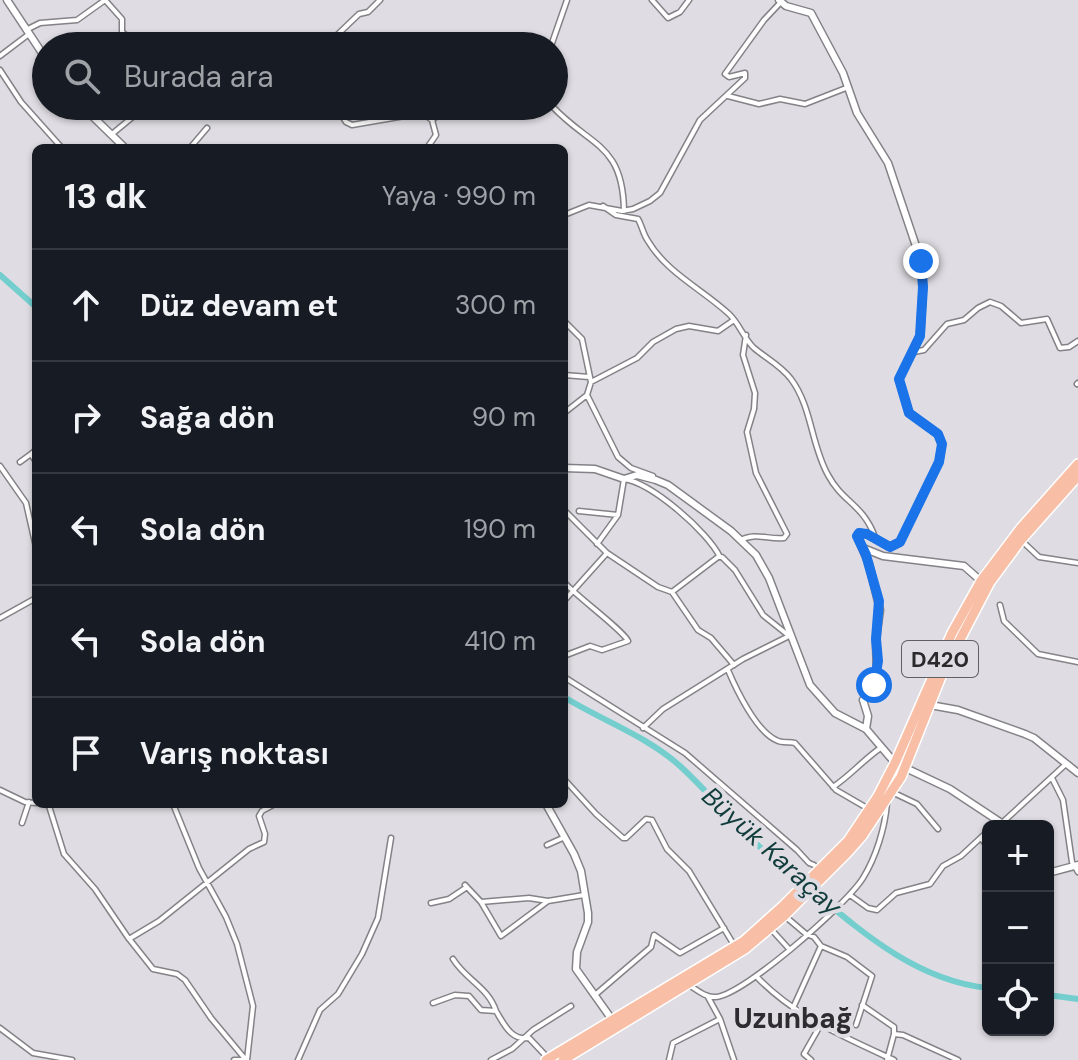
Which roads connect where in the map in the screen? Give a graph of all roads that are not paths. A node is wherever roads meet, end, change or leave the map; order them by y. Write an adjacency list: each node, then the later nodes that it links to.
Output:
1 (7, 0): 7 (street)
2 (380, 0): 9 (street)
3 (567, 0): 10 (street)
4 (652, 0): 5 (street)
5 (689, 0)
6 (779, 2): 14 (street); 15 (street)
7 (28, 32): 8 (street); 11 (street); 12 (street)
8 (122, 32)
9 (340, 32)
10 (556, 32)
11 (32, 38)
12 (0, 56)
13 (0, 70): 16 (street)
14 (846, 88): 15 (street); 37 (street)
15 (728, 96): 31 (street)
16 (32, 114)
17 (568, 119): 31 (street)
18 (37, 120): 26 (street)
19 (97, 120): 25 (street)
20 (129, 120): 25 (street)
21 (345, 120): 22 (street)
22 (381, 120)
23 (432, 120): 29 (street)
24 (207, 128): 28 (street)
25 (112, 134): 27 (street)
26 (58, 144)
27 (121, 144)
28 (193, 144)
29 (430, 144)
30 (603, 206): 31 (street); 32 (street); 33 (street)
31 (624, 211)
32 (568, 213)
33 (734, 320): 35 (street); 39 (street)
34 (568, 325): 39 (street)
35 (746, 335): 54 (street); 55 (street)
36 (1078, 341): 37 (street)
37 (914, 352): 55 (street)
38 (568, 376): 39 (street)
39 (591, 380): 40 (street)
40 (587, 395): 41 (street); 48 (street)
41 (568, 410)
42 (32, 453): 43 (street)
43 (20, 462)
44 (1078, 464): 62 (highway, D420)
45 (0, 466): 53 (street)
46 (568, 468): 47 (street)
47 (624, 479): 48 (street); 52 (street); 60 (street)
48 (656, 480): 54 (street)
49 (1076, 484): 56 (highway, D420)
50 (579, 511): 52 (street)
51 (568, 512): 57 (street)
52 (618, 515): 57 (street)
53 (32, 520)
54 (741, 540): 70 (street)
55 (876, 540): 58 (street)
56 (1021, 540): 61 (street); 76 (highway, D420)
57 (597, 544): 59 (street)
58 (863, 548): 62 (street); 78 (street)
59 (607, 553): 64 (street); 65 (street)
60 (720, 557): 65 (street); 70 (street)
61 (1078, 563)
62 (981, 581): 80 (highway, D420)
63 (568, 586): 64 (street)
64 (572, 591): 66 (street); 71 (street)
65 (672, 592): 73 (street)
66 (568, 596)
67 (32, 600): 69 (street)
68 (1000, 605): 72 (street)
69 (0, 618)
70 (790, 635): 73 (street); 78 (street)
71 (568, 654)
72 (1078, 662)
73 (734, 665): 74 (street)
74 (728, 670): 77 (street); 86 (street)
75 (568, 680): 77 (street)
76 (930, 705): 81 (street); 82 (highway, D420)
77 (643, 728): 104 (street)
78 (866, 729): 79 (street)
79 (882, 747): 80 (street); 86 (street)
80 (895, 763): 82 (street); 95 (highway, D420)
81 (1066, 764): 83 (street); 84 (street)
82 (905, 768): 88 (highway, D420); 96 (street)
83 (1078, 773)
84 (1052, 778): 97 (street); 105 (street)
85 (568, 783): 114 (street)
86 (833, 787): 95 (street)
87 (0, 790): 89 (street)
88 (890, 796): 99 (street); 104 (highway, D420); 109 (street)
89 (29, 802): 90 (street); 98 (street)
90 (32, 802)
91 (50, 808): 117 (street)
92 (175, 808): 107 (street)
93 (268, 808): 107 (street)
94 (548, 808): 100 (street)
95 (869, 809): 104 (highway, D420)
96 (994, 820)
97 (1005, 820)
98 (22, 823)
99 (938, 829)
100 (565, 837): 103 (street); 108 (street)
101 (391, 838): 143 (street)
102 (981, 838): 109 (street)
103 (547, 845)
104 (823, 868): 113 (highway)
105 (1076, 868): 106 (street)
106 (1054, 872)
107 (207, 883): 117 (street); 142 (street)
108 (584, 895): 110 (street); 124 (street)
109 (850, 895): 116 (street)
110 (548, 901): 111 (street); 111 (street)
111 (481, 902): 112 (street)
112 (431, 903)
113 (786, 910): 115 (highway); 116 (street); 119 (highway)
114 (724, 928): 119 (street); 124 (street)
115 (770, 928): 120 (street); 123 (highway)
116 (808, 932): 118 (street); 120 (street)
117 (129, 939): 142 (street)
118 (821, 946): 127 (street); 129 (street)
119 (735, 947): 132 (highway)
120 (790, 950): 122 (street)
121 (453, 959): 130 (street)
122 (757, 977): 125 (street); 129 (street)
123 (689, 985): 125 (street); 145 (highway)
124 (594, 996): 132 (street)
125 (708, 997): 131 (street)
126 (433, 1003): 130 (street)
127 (862, 1005): 134 (street); 136 (street)
128 (571, 1006): 137 (street)
129 (793, 1008): 133 (street)
130 (496, 1011): 137 (street)
131 (720, 1019): 146 (street); 147 (street)
132 (614, 1021): 138 (highway)
133 (821, 1024): 139 (street); 148 (street)
134 (856, 1025)
135 (0, 1028): 140 (street)
136 (894, 1034): 139 (street); 150 (street)
137 (522, 1039): 138 (street); 144 (street)
138 (547, 1059)
139 (887, 1059): 149 (street)
140 (72, 1060)
141 (234, 1060): 142 (street)
142 (245, 1060)
143 (298, 1060)
144 (491, 1060)
145 (563, 1060)
146 (669, 1060)
147 (734, 1060)
148 (811, 1060)
149 (894, 1060)
150 (958, 1060)

